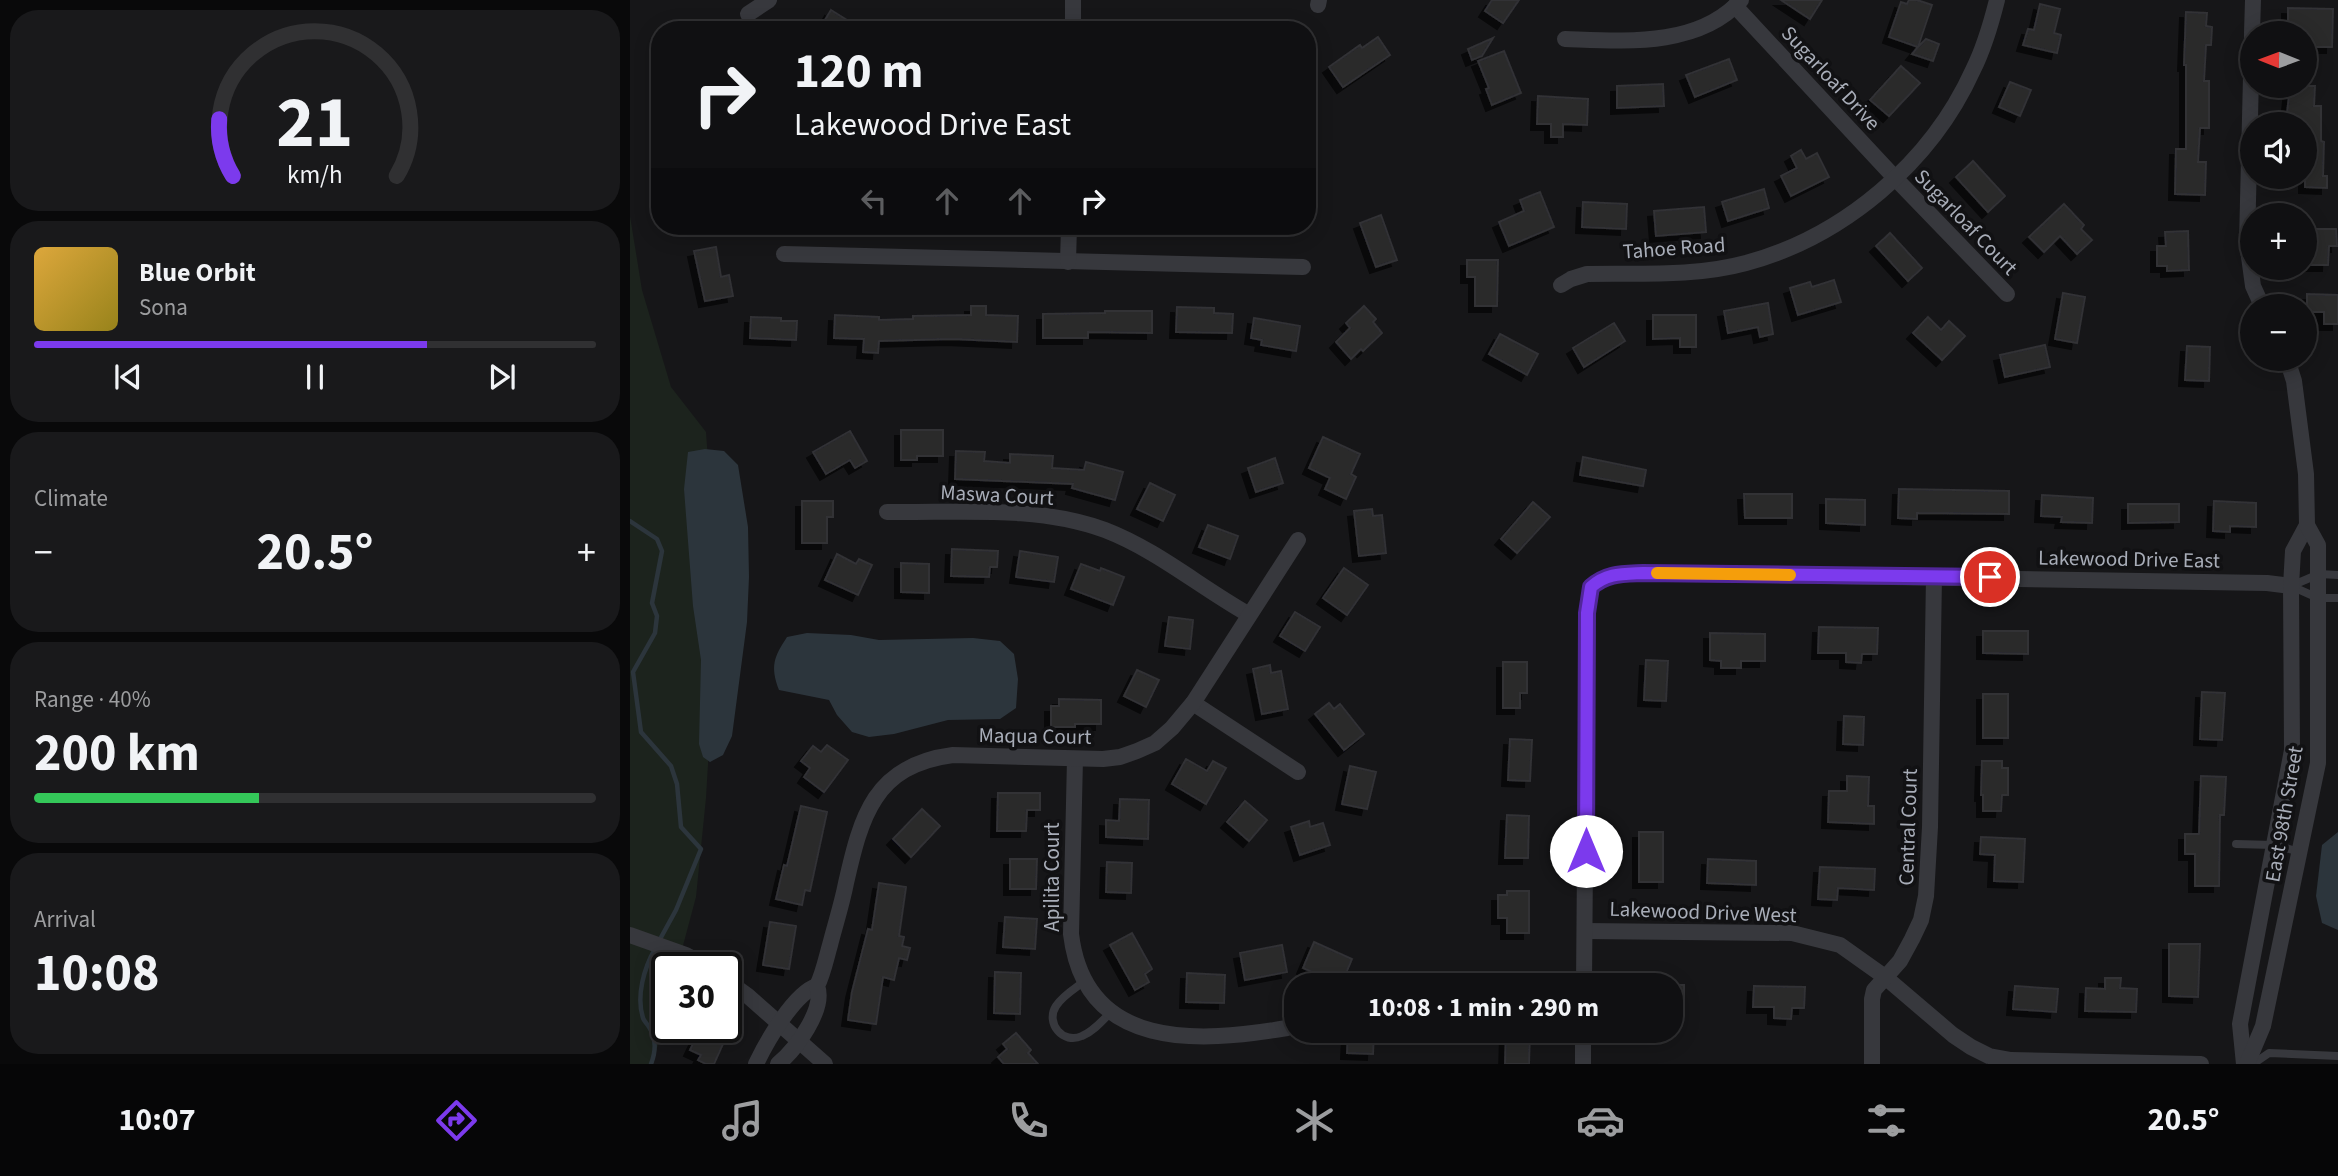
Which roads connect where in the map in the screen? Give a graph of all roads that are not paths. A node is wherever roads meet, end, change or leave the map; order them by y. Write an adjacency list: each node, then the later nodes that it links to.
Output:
1 (769, 0): 6 (street)
2 (1073, 0): 7 (street)
3 (1997, 0): 11 (street, Tahoe Road)
4 (2253, 0): 8 (street)
5 (1738, 3): 9 (street); 11 (street, Sugarloaf Drive)
6 (748, 14)
7 (1073, 21)
8 (2252, 21)
9 (1565, 39)
10 (2250, 98): 18 (street)
11 (1895, 178): 16 (street, Tahoe Road); 17 (street, Sugarloaf Court)
12 (1069, 235): 14 (street)
13 (784, 254): 14 (street)
14 (1068, 262): 15 (street)
15 (1303, 267)
16 (1561, 285)
17 (2007, 294)
18 (2257, 294)
19 (2291, 371): 21 (street, East 98th Street)
20 (887, 512): 29 (street, Maswa Court)
21 (2307, 525): 23 (street, East 98th Street); 26 (street, East 98th Street)
22 (1298, 540): 29 (street, Maqua Court)
23 (2319, 574): 24 (lane); 26 (lane); 27 (street, East 98th Street)
24 (2338, 575)
25 (1934, 576): 26 (street, Lakewood Drive East); 36 (street, Lakewood Drive East); 40 (street, Central Court)
26 (2291, 586): 27 (lane); 34 (street, East 98th Street)
27 (2318, 598): 28 (lane); 35 (street, East 98th Street)
28 (2338, 598)
29 (1248, 614): 30 (street, Maqua Court)
30 (1193, 703): 31 (street, Maqua Court); 32 (street)
31 (1075, 759): 41 (street, Apilita Court); 42 (street, Maqua Court)
32 (1298, 772)
33 (2236, 845): 34 (lane)
34 (2274, 845): 35 (lane); 56 (street, East 98th Street)
35 (2300, 852): 56 (street, East 98th Street)
36 (1585, 931): 39 (street); 40 (street, Lakewood Drive West)
37 (630, 935): 38 (street)
38 (678, 952)
39 (1584, 973)
40 (1885, 977): 54 (street, Central Court); 55 (street, Lakewood Drive West)
41 (1086, 981): 44 (street, Apilita Court); 44 (lane)
42 (817, 986): 45 (street); 47 (street, Maqua Court)
43 (742, 993): 45 (street)
44 (1112, 1011): 46 (street, Apilita Court)
45 (780, 1024): 47 (street); 50 (street)
46 (1284, 1028)
47 (798, 1040): 51 (street, Maqua Court); 52 (street)
48 (1583, 1043): 53 (street)
49 (2338, 1056): 57 (lane)
50 (756, 1064)
51 (778, 1064)
52 (825, 1064)
53 (1583, 1064)
54 (1872, 1064)
55 (2201, 1064)
56 (2246, 1064)
57 (2253, 1064)

